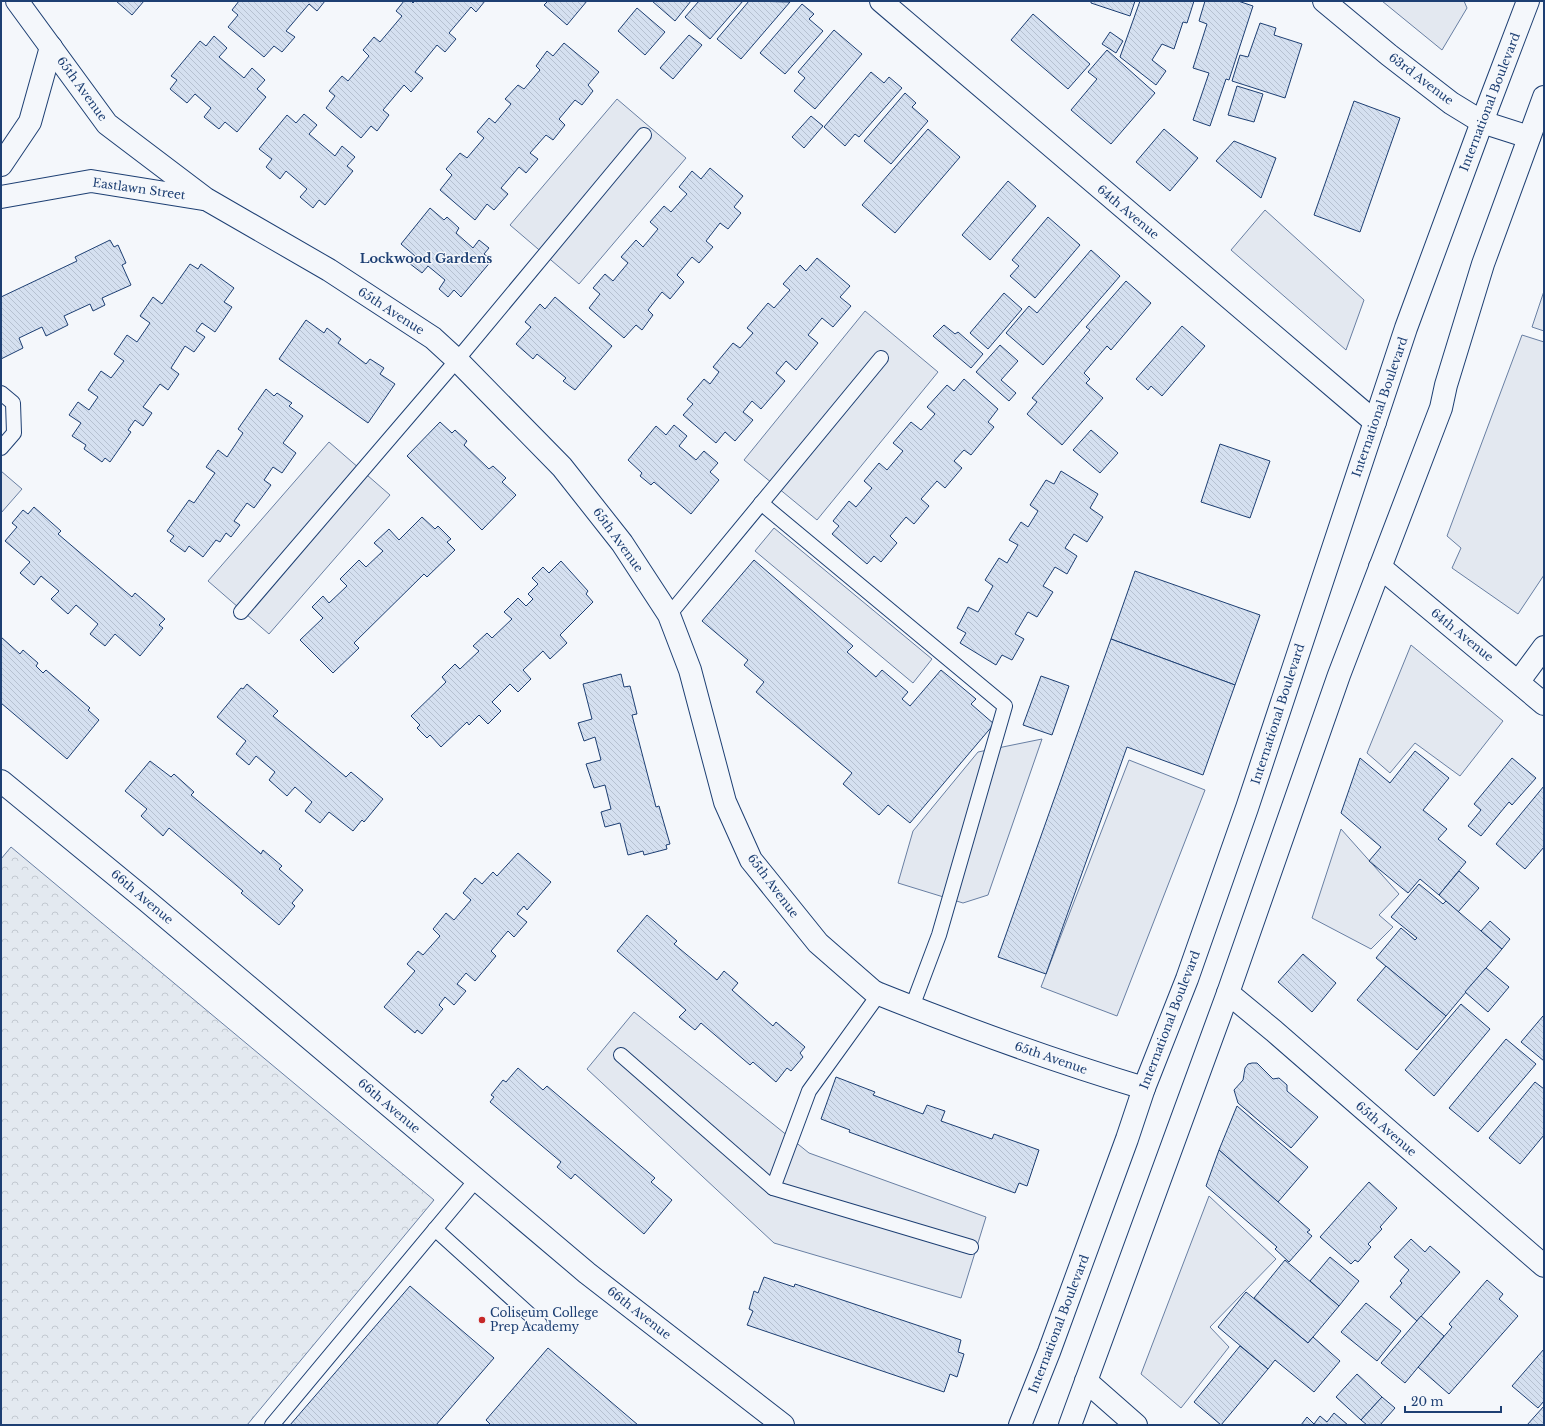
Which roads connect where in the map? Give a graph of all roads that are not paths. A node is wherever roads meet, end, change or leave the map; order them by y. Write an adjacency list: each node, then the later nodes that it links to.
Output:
1 (17, 1): 5 (street, 65th Avenue)
2 (881, 1): 16 (street, 64th Avenue)
3 (1324, 1): 7 (street, 63rd Avenue)
4 (1528, 1): 7 (street, International Boulevard)
5 (51, 47): 10 (street); 12 (street, 65th Avenue)
6 (1544, 97): 9 (street)
7 (1482, 122): 9 (street, 63rd Avenue); 16 (street, International Boulevard)
8 (644, 135): 14 (lane)
9 (1529, 137): 19 (street)
10 (1, 165)
11 (1, 197): 12 (street, Eastlawn Street)
12 (206, 199): 14 (street, 65th Avenue)
13 (881, 358): 18 (lane)
14 (457, 360): 20 (lane); 21 (street, 65th Avenue)
15 (1, 393): 17 (lane)
16 (1375, 422): 30 (street, International Boulevard)
17 (1, 448)
18 (761, 503): 21 (lane); 28 (lane)
19 (1380, 567): 23 (street, 64th Avenue); 26 (street)
20 (241, 612)
21 (669, 615): 27 (street, 65th Avenue)
22 (1544, 647): 23 (street)
23 (1519, 681): 24 (street, 64th Avenue)
24 (1544, 704)
25 (1, 781): 31 (street, 66th Avenue)
26 (1228, 993): 35 (street, 65th Avenue); 37 (street)
27 (879, 994): 28 (street, 65th Avenue); 32 (lane)
28 (912, 1007): 30 (street, 65th Avenue)
29 (621, 1055): 32 (lane)
30 (1144, 1088): 40 (street, International Boulevard)
31 (476, 1180): 33 (lane); 39 (street, 66th Avenue)
32 (773, 1188): 34 (lane)
33 (435, 1229): 36 (lane); 38 (lane)
34 (971, 1248)
35 (1544, 1266)
36 (540, 1324)
37 (1086, 1381): 41 (street); 42 (street)
38 (272, 1425)
39 (783, 1425)
40 (1020, 1425)
41 (1070, 1425)
42 (1136, 1425)

